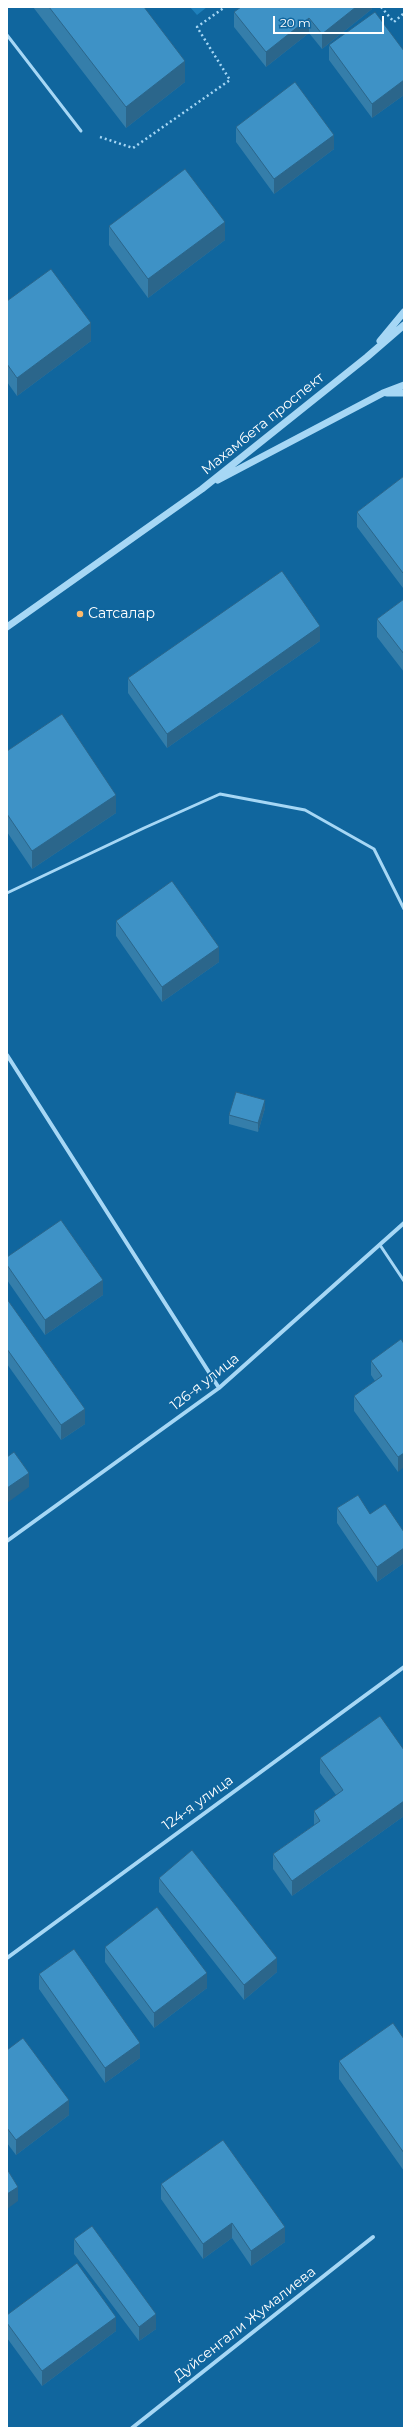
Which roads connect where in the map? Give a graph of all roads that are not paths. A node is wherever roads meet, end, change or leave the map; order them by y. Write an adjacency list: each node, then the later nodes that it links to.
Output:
1 (7, 35): 2 (lane)
2 (81, 131)
3 (404, 312): 5 (street)
4 (404, 325): 5 (street, Махамбета проспект)
5 (367, 357): 9 (street, Махамбета проспект)
6 (404, 384): 7 (street, Махамбета проспект)
7 (383, 393): 8 (street); 9 (street, Махамбета проспект)
8 (404, 393)
9 (202, 489): 10 (street)
10 (7, 627)
11 (7, 893): 12 (lane)
12 (404, 909)
13 (7, 1054): 17 (street)
14 (404, 1223): 15 (street, 126-я улица)
15 (380, 1246): 16 (lane); 17 (street, 126-я улица)
16 (404, 1281)
17 (219, 1388): 18 (street, 126-я улица)
18 (7, 1542)
19 (404, 1668): 20 (street, 124-я улица)
20 (7, 1958)
21 (373, 2238): 22 (street, Дуйсенгали Жумалиева)
22 (132, 2428)

